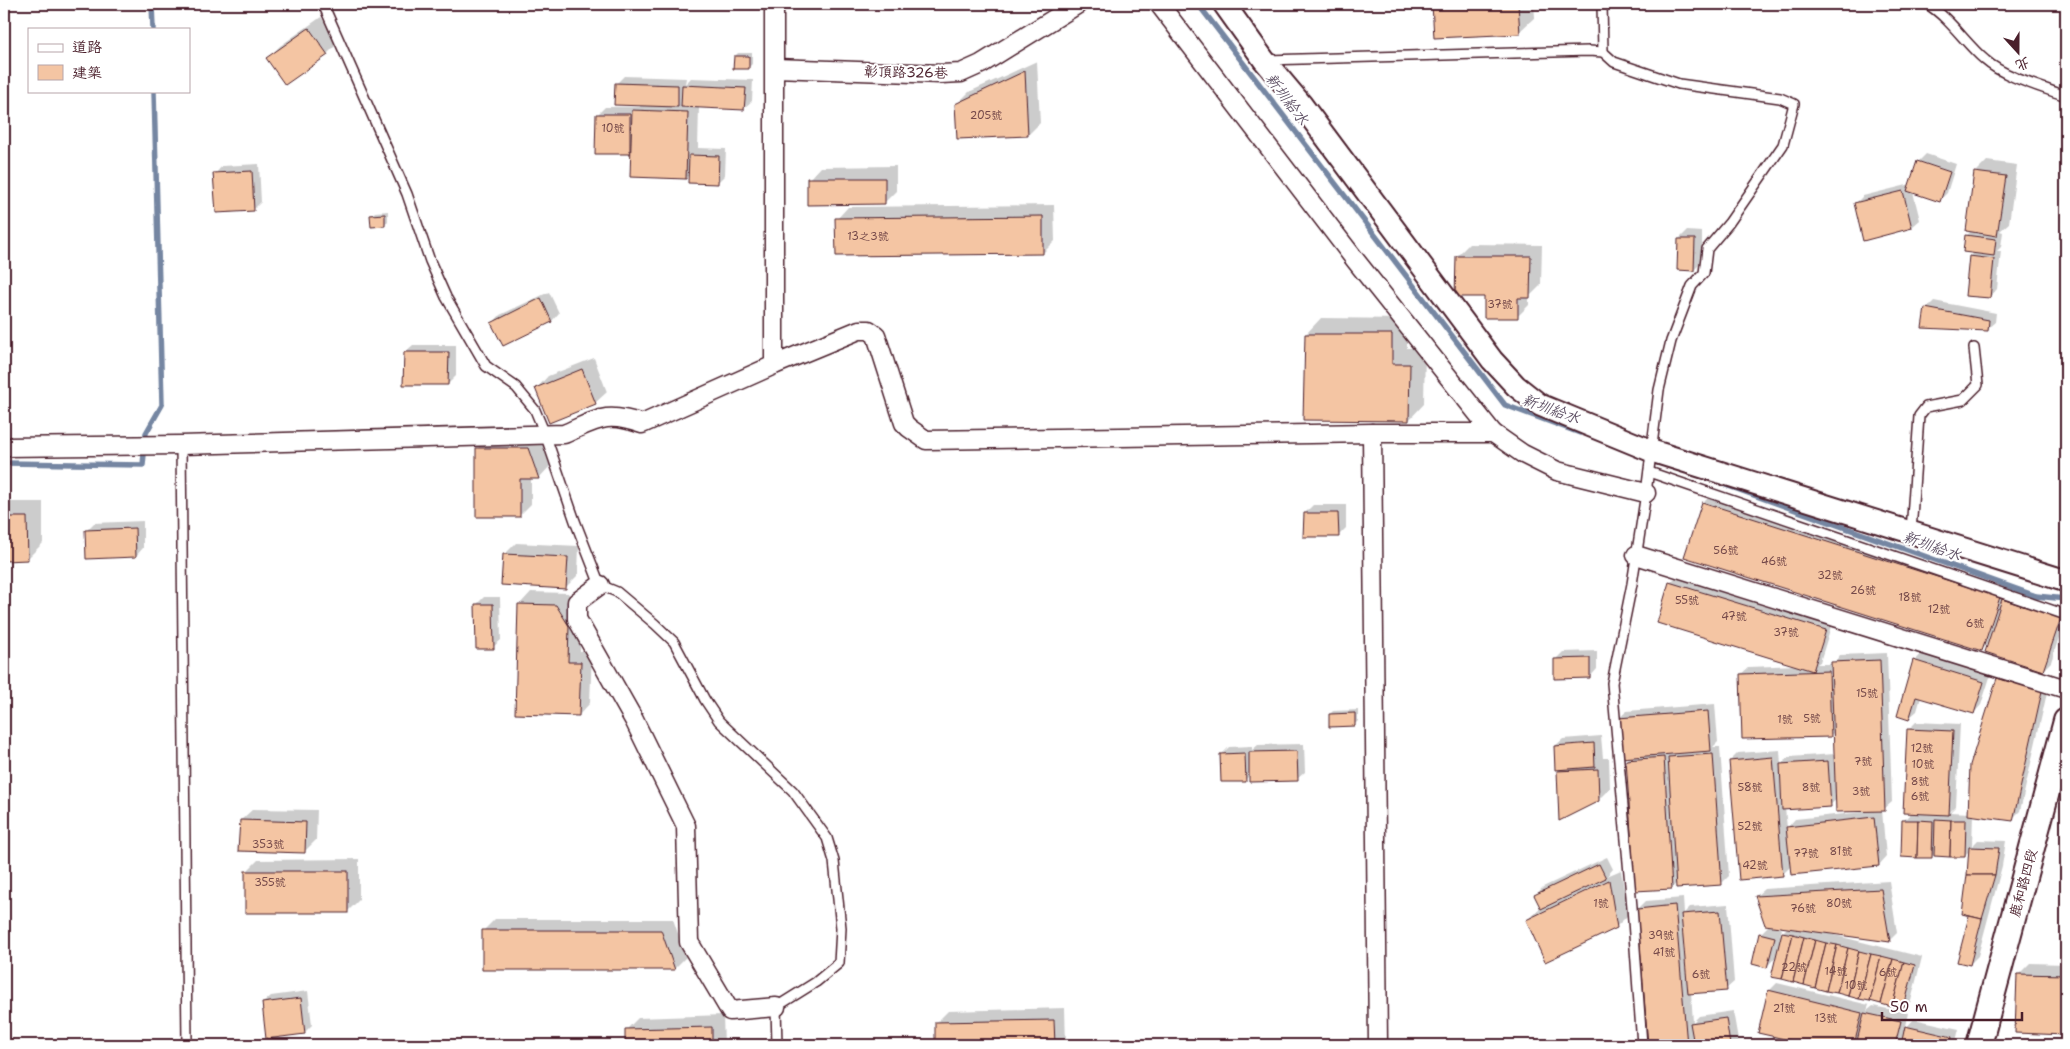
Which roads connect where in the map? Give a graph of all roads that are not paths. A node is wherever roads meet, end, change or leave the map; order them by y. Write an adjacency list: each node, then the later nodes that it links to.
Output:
1 (323, 4): 15 (lane)
2 (774, 4): 10 (street)
3 (1078, 4): 10 (street, 彰頂路326巷)
4 (1159, 4): 16 (street)
5 (1224, 4): 9 (street)
6 (1602, 4): 8 (lane)
7 (1927, 4): 11 (lane)
8 (1603, 52): 9 (lane); 19 (lane)
9 (1264, 60): 19 (street)
10 (775, 68): 13 (street)
11 (2066, 96)
12 (1974, 348): 22 (lane)
13 (774, 365): 14 (street); 15 (street)
14 (1372, 433): 16 (street); 32 (street)
15 (545, 434): 17 (street); 25 (lane)
16 (1493, 434): 21 (street)
17 (181, 445): 18 (street); 30 (lane)
18 (4, 446)
19 (1652, 450): 20 (lane); 22 (street)
20 (1649, 472): 21 (lane); 26 (lane)
21 (1646, 493): 23 (lane)
22 (1911, 532): 24 (street)
23 (1636, 554): 27 (street); 33 (lane)
24 (2066, 581)
25 (600, 585): 29 (street); 29 (lane)
26 (2066, 616)
27 (2066, 688)
28 (2066, 720): 34 (main road, 鹿和路四段)
29 (776, 1007): 31 (lane)
30 (187, 1045)
31 (777, 1045)
32 (1378, 1045)
33 (1642, 1045)
34 (1979, 1045)

